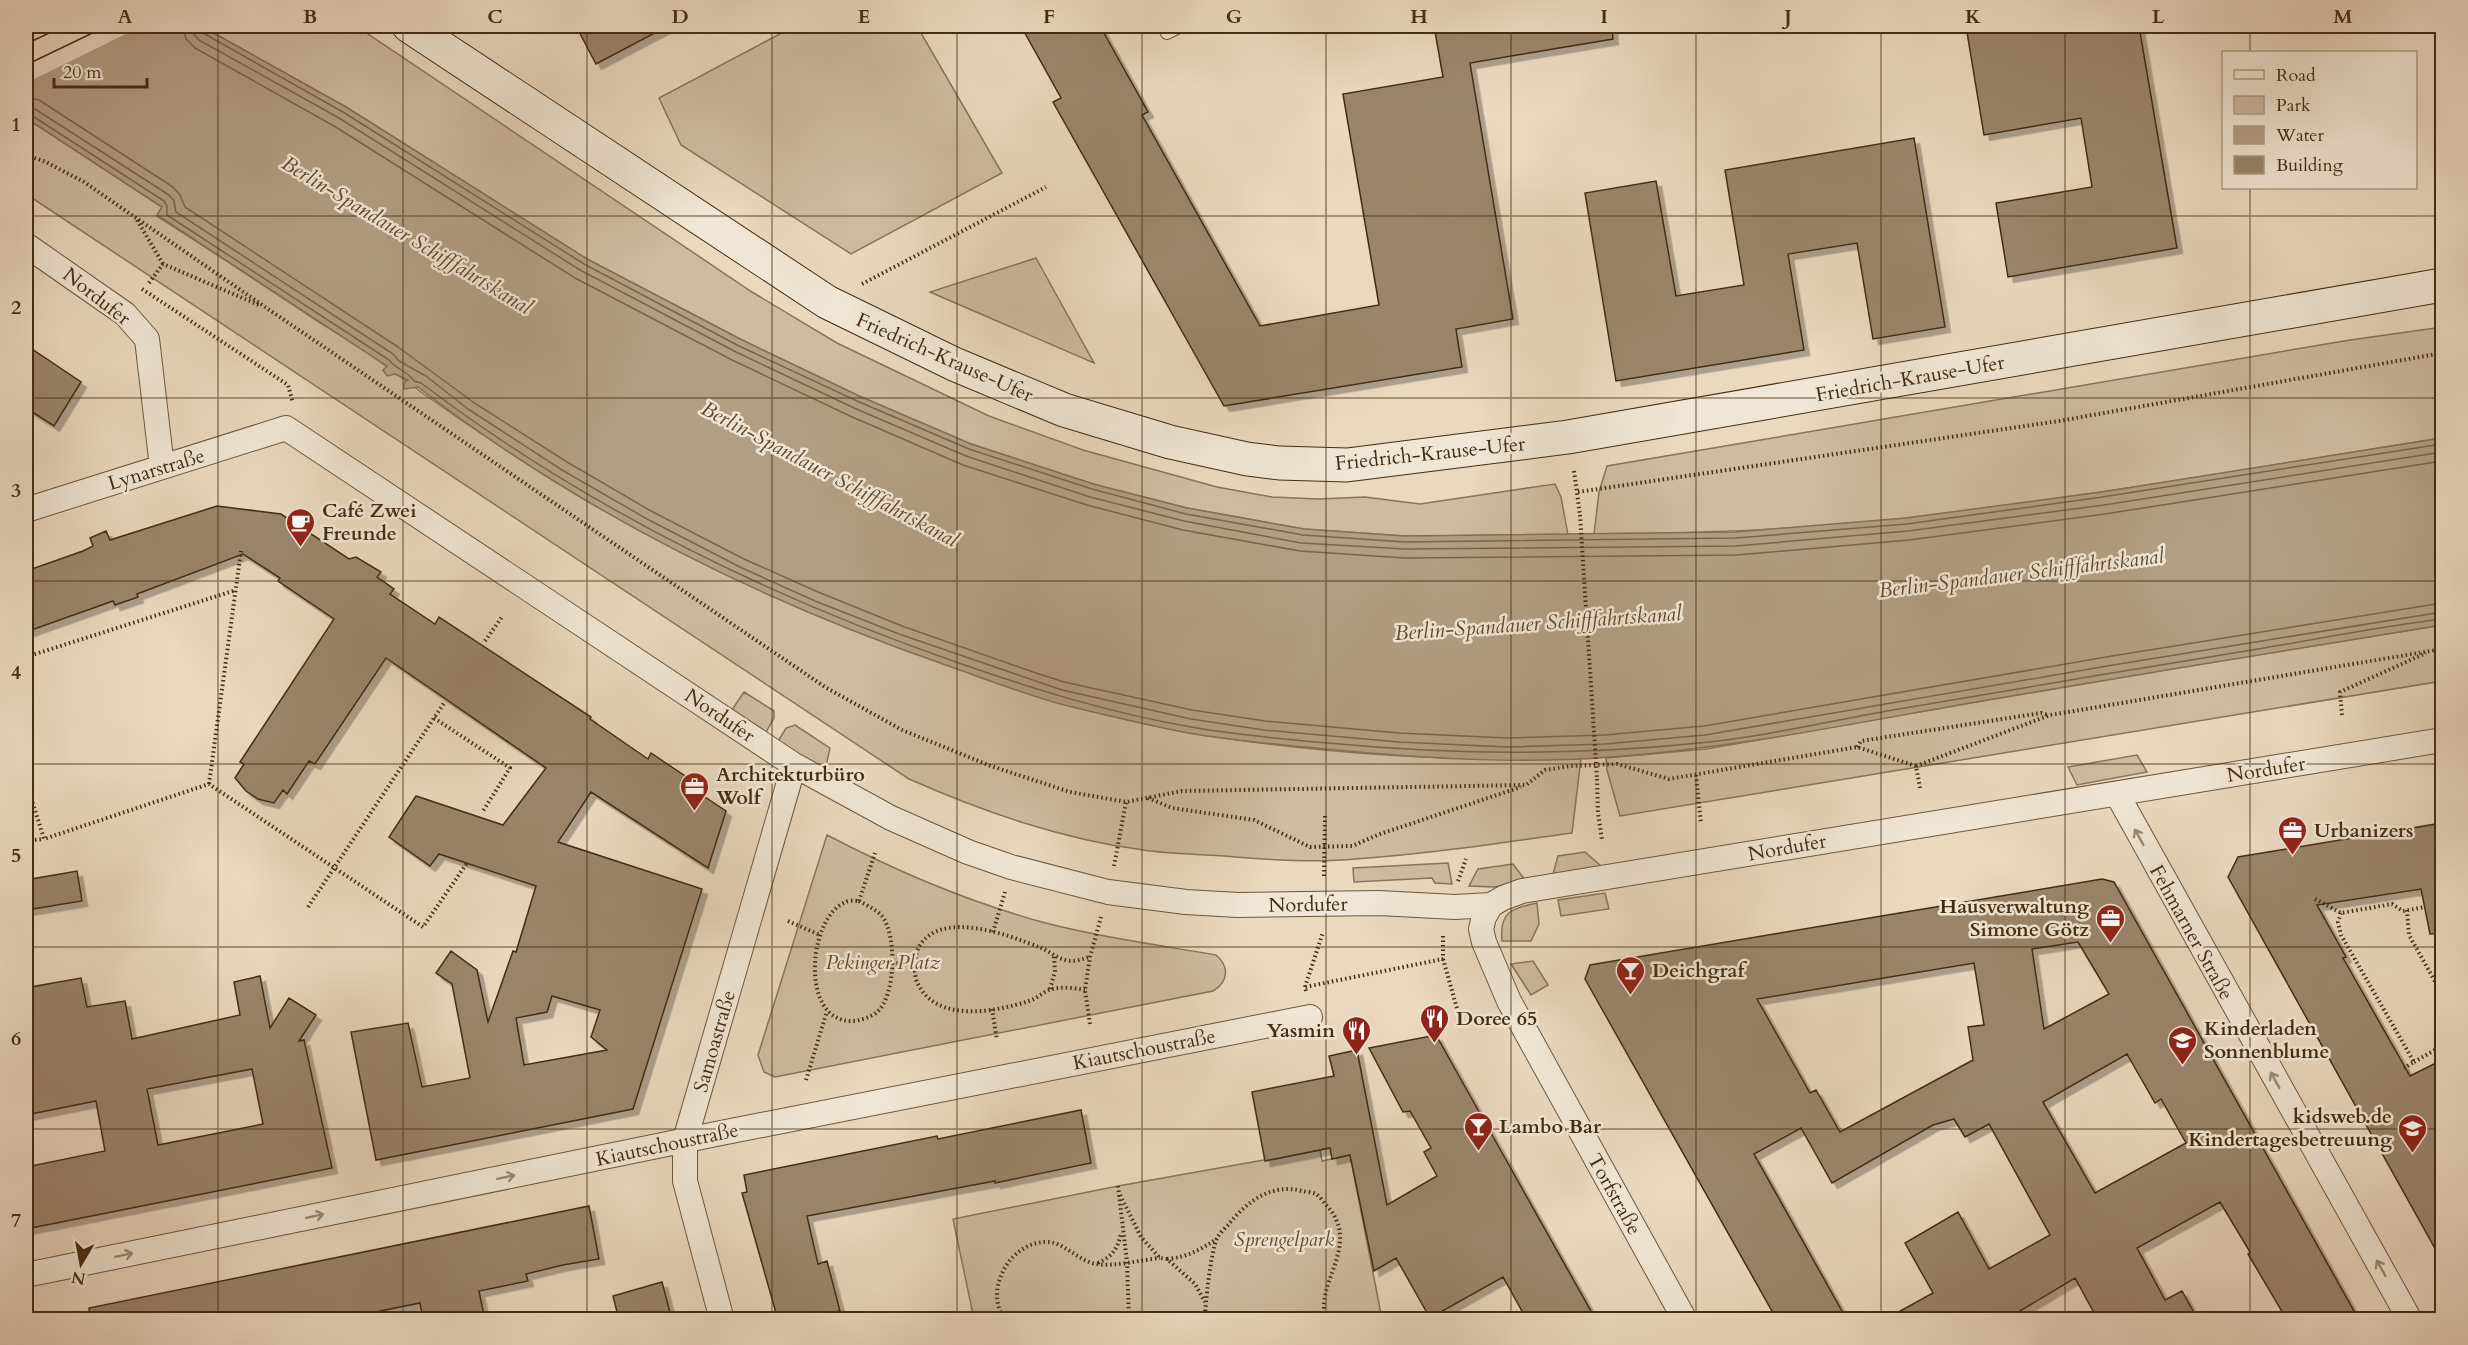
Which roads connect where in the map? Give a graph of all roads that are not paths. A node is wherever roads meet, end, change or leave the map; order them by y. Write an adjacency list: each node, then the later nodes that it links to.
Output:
1 (409, 26): 5 (street, Friedrich-Krause-Ufer)
2 (1163, 26): 3 (lane)
3 (1181, 26)
4 (26, 245): 7 (street, Nordufer)
5 (2442, 285)
6 (286, 428): 7 (street, Lynarstraße); 10 (street, Nordufer)
7 (162, 467): 8 (street, Lynarstraße)
8 (26, 510)
9 (2442, 740): 11 (street, Nordufer)
10 (794, 765): 12 (street, Nordufer); 14 (street, Samoastraße)
11 (2117, 794): 12 (street, Nordufer); 18 (street, Fehmarner Straße, one-way to 11)
12 (1491, 905): 17 (street, Torfstraße)
13 (1310, 1017): 14 (street, Kiautschoustraße)
14 (685, 1140): 15 (street, Kiautschoustraße, one-way to 14); 16 (street, Samoastraße)
15 (26, 1275)
16 (722, 1320)
17 (1685, 1320)
18 (2410, 1320)

